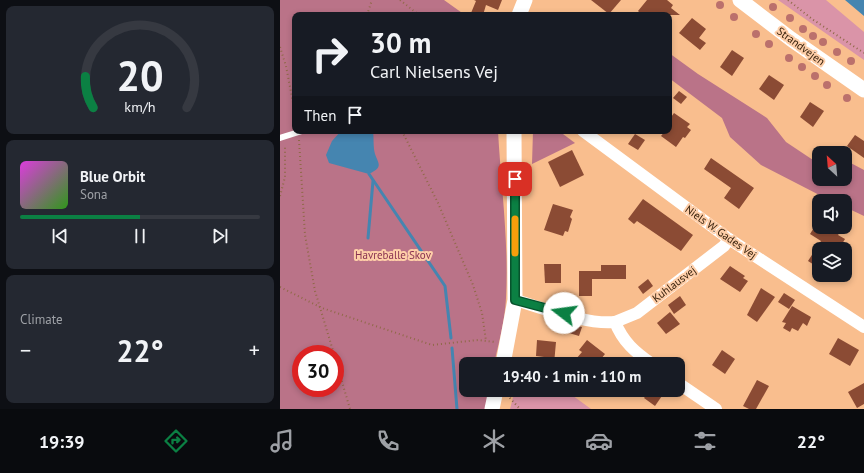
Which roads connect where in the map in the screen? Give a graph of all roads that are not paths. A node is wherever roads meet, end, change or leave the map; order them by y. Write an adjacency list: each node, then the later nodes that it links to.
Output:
1 (525, 0): 3 (street)
2 (740, 0): 4 (street, Strandvejen)
3 (520, 12)
4 (864, 90)
5 (294, 134): 8 (lane)
6 (514, 134): 10 (street)
7 (587, 134): 9 (street, Niels W. Gades Vej)
8 (283, 138)
9 (729, 239): 11 (street, Kuhlausvej); 12 (street, Niels W. Gades Vej)
10 (515, 300): 11 (street); 13 (street)
11 (616, 322): 14 (street)
12 (864, 326)
13 (505, 357)
14 (643, 357)
15 (685, 388): 18 (street)
16 (499, 397): 17 (street)
17 (492, 409)
18 (716, 409)

